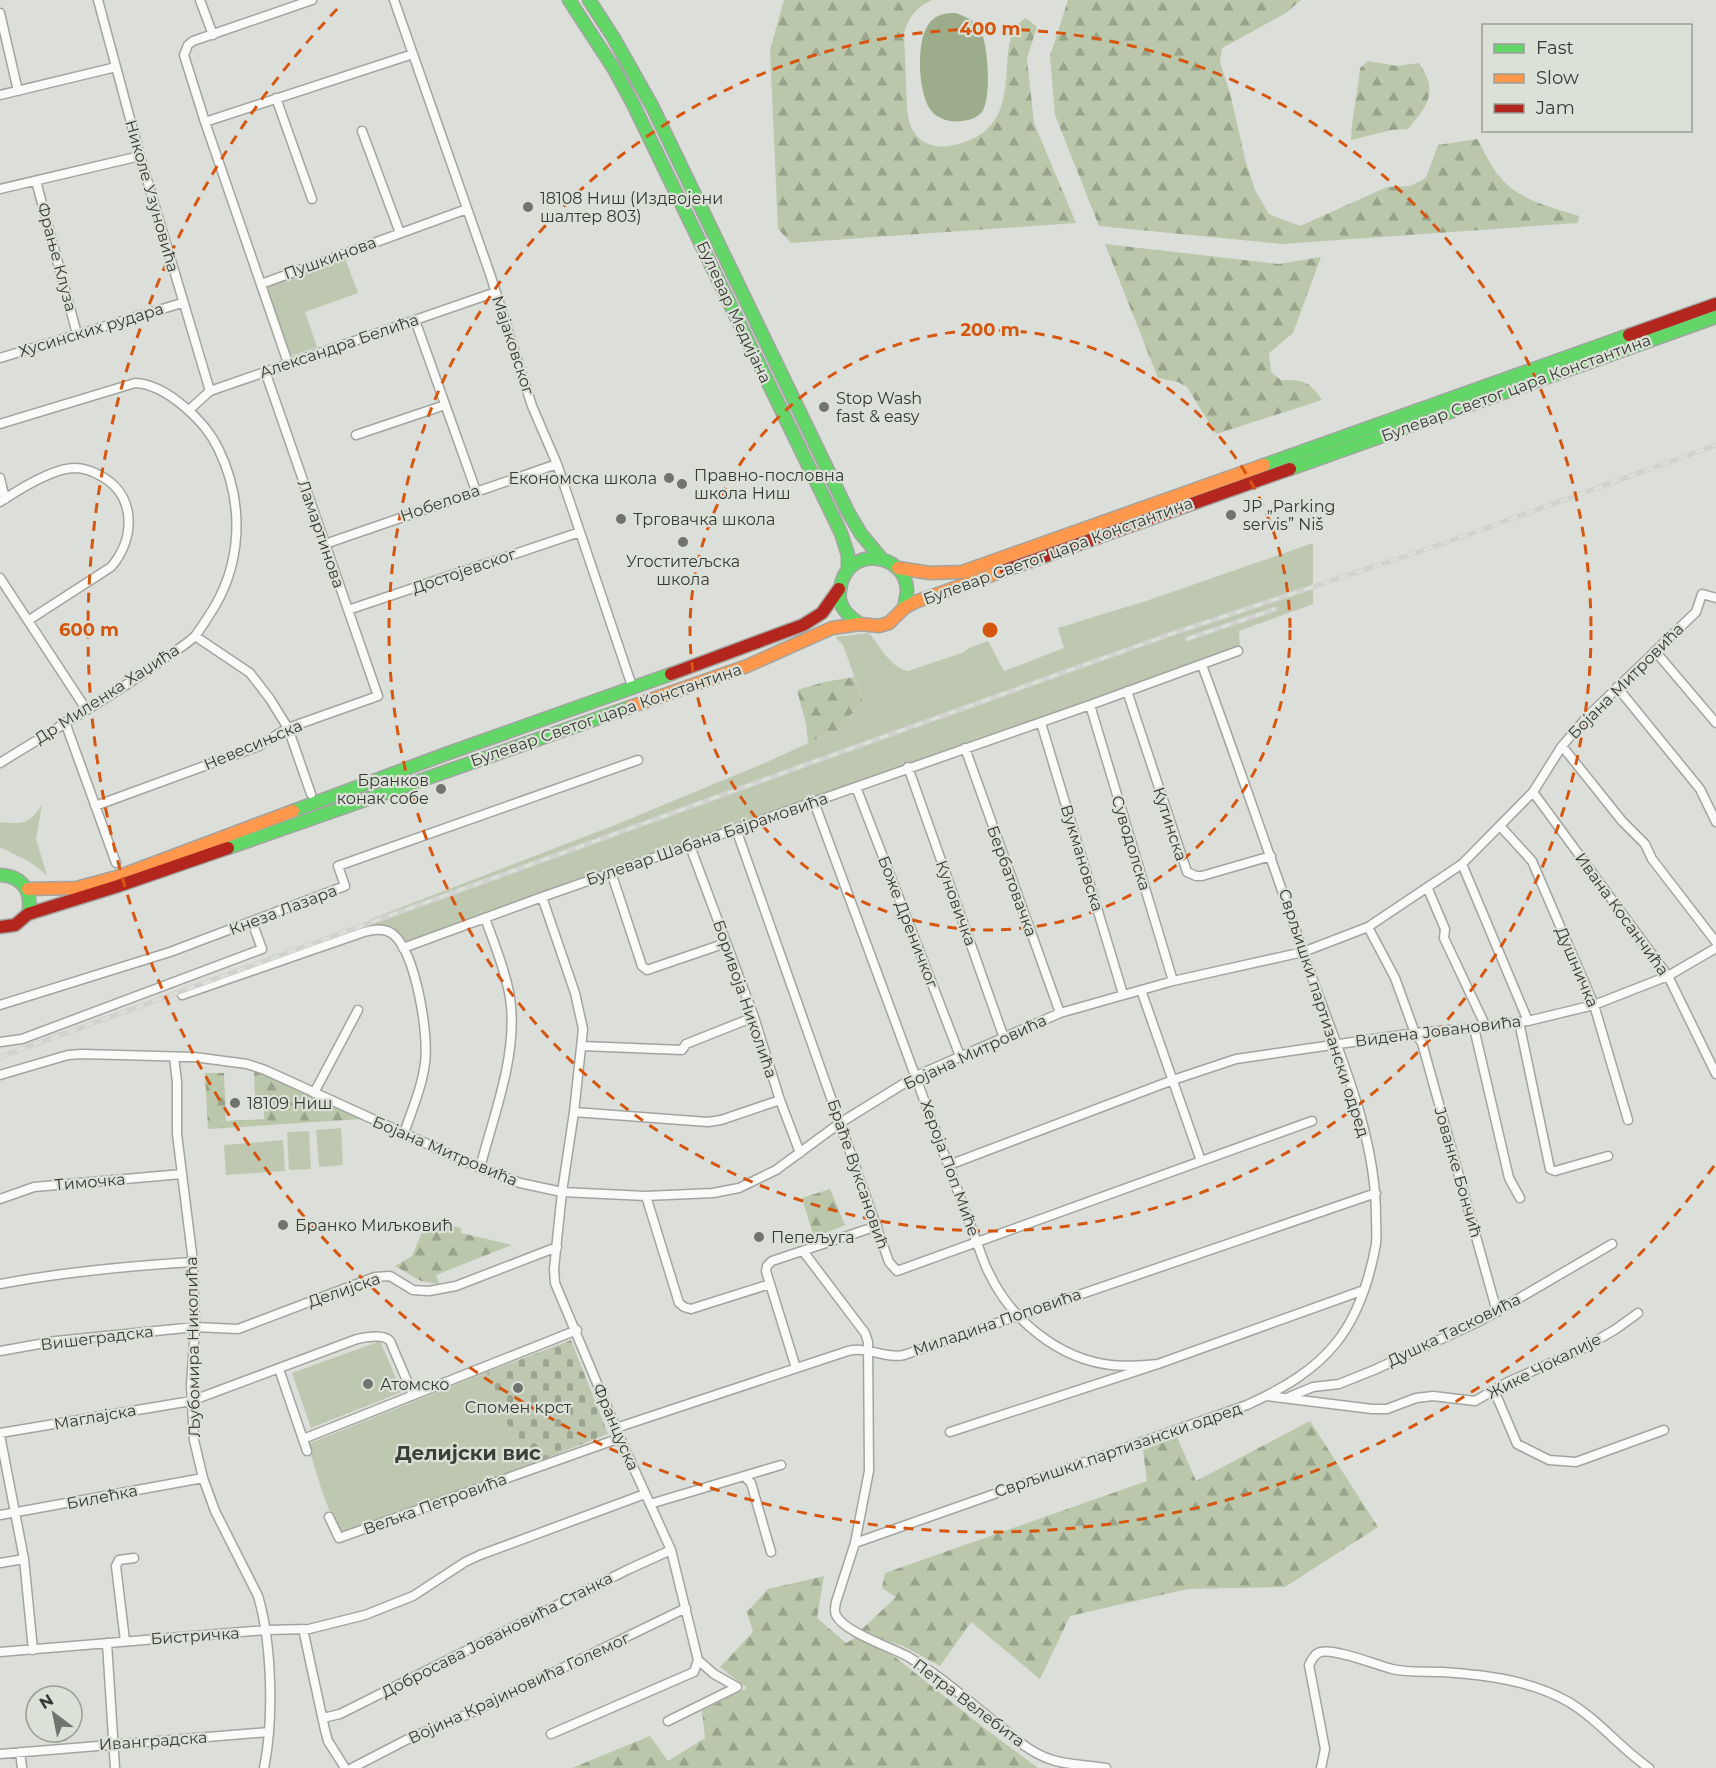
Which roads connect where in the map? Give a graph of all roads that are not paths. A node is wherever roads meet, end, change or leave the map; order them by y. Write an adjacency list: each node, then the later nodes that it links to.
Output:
1 (98, 0): 11 (street, Николе Узуновића)
2 (200, 0): 9 (street)
3 (312, 0): 7 (street)
4 (394, 0): 10 (street, Мајаковског)
5 (569, 0): 45 (main road, Булевар Медијана)
6 (589, 0): 44 (main road, Булевар Медијана)
7 (294, 3): 9 (street)
8 (0, 13): 12 (street)
9 (213, 35): 15 (street)
10 (413, 54): 14 (street); 21 (street, Мајаковског)
11 (116, 67): 12 (street); 17 (street, Николе Узуновића)
12 (18, 91): 13 (street)
13 (0, 95)
14 (276, 98): 15 (street); 20 (street)
15 (204, 122): 23 (street)
16 (362, 131): 22 (street)
17 (140, 156): 18 (street); 25 (street, Николе Узуновића)
18 (36, 181): 19 (street); 29 (street, Фрање Клуза)
19 (0, 189)
20 (312, 200)
21 (468, 209): 22 (street, Пушкинова); 24 (street, Мајаковског)
22 (400, 233): 23 (street, Пушкинова)
23 (261, 284): 31 (street)
24 (496, 291): 28 (street, Александра Белића); 38 (street, Мајаковског)
25 (182, 303): 29 (street, Хусинских рудара); 33 (street, Николе Узуновића)
26 (1716, 304): 46 (main road, Булевар Светог цара Константина)
27 (1716, 317): 50 (main road, Булевар Светог цара Константина)
28 (415, 320): 31 (street, Александра Белића); 34 (street)
29 (77, 334): 30 (street, Хусинских рудара)
30 (0, 358)
31 (288, 363): 32 (street, Александра Белића)
32 (265, 371): 33 (street, Александра Белића); 43 (street, Ламартинова)
33 (210, 391): 35 (street, Александра Белића)
34 (445, 405): 37 (street); 40 (street)
35 (189, 410): 36 (street, Др Миленка Хаџића); 54 (street, Др Миленка Хаџића)
36 (0, 424)
37 (356, 435)
38 (557, 464): 40 (street, Нобелова); 42 (street, Мајаковског)
39 (0, 478): 41 (street)
40 (476, 491): 43 (street, Нобелова)
41 (2, 500): 52 (street)
42 (580, 532): 51 (street, Достојевског); 59 (street, Мајаковског)
43 (325, 544): 51 (street, Ламартинова)
44 (881, 558): 45 (main road); 46 (main road)
45 (848, 568): 48 (main road)
46 (898, 568): 50 (main road)
47 (0, 578): 52 (street)
48 (839, 589): 53 (main road); 59 (main road, Булевар Светог цара Константина)
49 (1713, 597): 56 (street, Бојана Митровића)
50 (904, 608): 53 (main road, Булевар Светог цара Константина)
51 (348, 610): 61 (street, Ламартинова)
52 (29, 620): 63 (street)
53 (860, 624): 90 (main road, Булевар Светог цара Константина)
54 (195, 636): 63 (street, Др Миленка Хаџића); 67 (street)
55 (1238, 651): 57 (street, Булевар Шабана Бајрамовића)
56 (1655, 651): 58 (street, Бојана Митровића); 66 (street)
57 (1202, 665): 60 (street, Булевар Шабана Бајрамовића); 82 (street, Сврљишки партизански одред)
58 (1617, 687): 68 (street, Бојана Митровића); 78 (street)
59 (633, 689): 88 (main road, Булевар Светог цара Константина)
60 (1127, 691): 62 (street, Булевар Шабана Бајрамовића); 82 (street, Кутинска)
61 (378, 696): 67 (street, Невесињска)
62 (1090, 705): 65 (street, Булевар Шабана Бајрамовића); 101 (street, Суводолска)
63 (86, 709): 64 (street, Др Миленка Хаџића)
64 (64, 722): 71 (street, Др Миленка Хаџића); 77 (street)
65 (1041, 723): 69 (street, Булевар Шабана Бајрамовића); 103 (street, Вукмановска)
66 (1716, 723)
67 (288, 728): 75 (street); 77 (street, Невесињска)
68 (1562, 746): 74 (street, Бојана Митровића); 95 (street)
69 (965, 748): 72 (street, Булевар Шабана Бајрамовића); 108 (street, Бербатовачка)
70 (638, 760): 92 (street, Кнеза Лазара)
71 (0, 763)
72 (908, 767): 73 (street, Булевар Шабана Бајрамовића); 114 (street, Куновичка)
73 (856, 787): 76 (street, Булевар Шабана Бајрамовића); 118 (street, Боже Дреничког)
74 (1533, 792): 79 (street, Бојана Митровића); 100 (street, Ивана Косанчића)
75 (311, 794)
76 (814, 802): 80 (street, Булевар Шабана Бајрамовића); 122 (street, Хероја Поп Миће)
77 (95, 806): 83 (street)
78 (1716, 822)
79 (1501, 827): 84 (street, Бојана Митровића); 106 (street, Душничка)
80 (736, 829): 81 (street, Булевар Шабана Бајрамовића); 129 (street, Браће Вуксановић)
81 (690, 846): 86 (street, Булевар Шабана Бајрамовића); 96 (street, Боривоја Николића)
82 (1271, 856): 99 (street, Сврљишки партизански одред)
83 (116, 863)
84 (1462, 864): 87 (street, Бојана Митровића); 110 (street)
85 (3, 872): 88 (main road)
86 (611, 872): 89 (street, Булевар Шабана Бајрамовића); 96 (street)
87 (1428, 889): 94 (street, Бојана Митровића); 111 (street)
88 (28, 890): 90 (main road)
89 (542, 897): 91 (street, Булевар Шабана Бајрамовића); 117 (street, Француска)
90 (28, 914): 93 (main road, Булевар Светог цара Константина)
91 (485, 918): 97 (street, Булевар Шабана Бајрамовића); 135 (street)
92 (252, 922): 105 (street, Кнеза Лазара); 115 (street)
93 (0, 927)
94 (1368, 927): 99 (street, Бојана Митровића); 113 (street, Јованке Бончић)
95 (1716, 942)
96 (726, 943): 109 (street, Боривоја Николића)
97 (403, 948): 104 (street); 130 (street)
98 (1716, 948): 100 (street, Видена Јовановића)
99 (1303, 952): 101 (street, Бојана Митровића); 116 (street, Сврљишки партизански одред)
100 (1668, 976): 106 (street, Видена Јовановића); 120 (street, Ивана Косанчића)
101 (1173, 981): 102 (street, Бојана Митровића)
102 (1141, 990): 103 (street, Бојана Митровића); 123 (street)
103 (1123, 994): 108 (street, Бојана Митровића)
104 (182, 995)
105 (0, 1005)
106 (1594, 1005): 110 (street, Видена Јовановића); 127 (street, Душничка)
107 (358, 1010): 124 (street)
108 (1060, 1013): 114 (street, Бојана Митровића)
109 (754, 1017): 117 (street); 125 (street, Боривоја Николића)
110 (1523, 1022): 111 (street, Видена Јовановића); 132 (street)
111 (1486, 1027): 112 (street, Видена Јовановића)
112 (1474, 1028): 113 (street, Видена Јовановића); 140 (street)
113 (1415, 1033): 116 (street, Видена Јовановића); 151 (street, Јованке Бончић)
114 (1004, 1038): 118 (street, Бојана Митровића)
115 (0, 1042)
116 (1335, 1044): 123 (street, Видена Јовановића); 138 (street, Сврљишки партизански одред)
117 (582, 1046): 126 (street, Француска)
118 (960, 1056): 122 (street, Бојана Митровића)
119 (174, 1057): 121 (street, Бојана Митровића); 124 (street, Бојана Митровића); 136 (street, Љубомира Николића)
120 (1716, 1074)
121 (0, 1075)
122 (916, 1076): 129 (street, Бојана Митровића); 134 (street, Хероја Поп Миће)
123 (1173, 1080): 133 (street); 134 (street, Видена Јовановића)
124 (314, 1093): 130 (street, Бојана Митровића)
125 (780, 1100): 126 (street); 131 (street, Боривоја Николића)
126 (574, 1112): 137 (street, Француска)
127 (1628, 1120)
128 (1312, 1121): 133 (street, Браће Вуксановић)
129 (840, 1122): 131 (street, Бојана Митровића); 142 (street, Браће Вуксановић)
130 (404, 1133): 135 (street, Бојана Митровића)
131 (800, 1153): 139 (street, Бојана Митровића)
132 (1608, 1156)
133 (1201, 1161): 143 (street, Браће Вуксановић)
134 (949, 1165): 143 (street, Хероја Поп Миће)
135 (480, 1168): 137 (street, Бојана Митровића)
136 (182, 1174): 141 (street, Тимочка); 147 (street, Љубомира Николића)
137 (562, 1192): 139 (street, Бојана Митровића); 145 (street, Француска)
138 (1376, 1193): 150 (street, Сврљишки партизански одред); 153 (street, Миладина Поповића)
139 (646, 1196): 149 (street)
140 (1520, 1198)
141 (0, 1199)
142 (877, 1226): 143 (street, Браће Вуксановић); 146 (street)
143 (977, 1243): 153 (street, Хероја Поп Миће)
144 (1612, 1244): 151 (street, Душка Тасковића)
145 (557, 1247): 154 (street, Делијска); 155 (street, Француска)
146 (804, 1251): 149 (street); 156 (street, Петра Велебита)
147 (193, 1262): 148 (street); 154 (street, Љубомира Николића)
148 (0, 1284)
149 (770, 1284): 159 (street)
150 (1364, 1290): 158 (street, Хероја Поп Миће); 163 (street, Сврљишки партизански одред)
151 (1497, 1312): 164 (street, Душка Тасковића)
152 (1638, 1313): 161 (street, Жике Чокалије)
153 (1018, 1315): 156 (street, Миладина Поповића); 158 (street, Хероја Поп Миће)
154 (195, 1327): 157 (street, Вишеградска); 165 (street, Љубомира Николића)
155 (577, 1330): 162 (street); 166 (street, Француска)
156 (868, 1349): 159 (street, Миладина Поповића); 181 (street, Петра Велебита)
157 (0, 1351)
158 (1158, 1364): 168 (street, Хероја Поп Миће)
159 (796, 1368): 166 (street, Миладина Поповића)
160 (279, 1369): 162 (street, Маглајска); 165 (street, Маглајска); 171 (street)
161 (1494, 1390): 164 (street, Жике Чокалије); 167 (street)
162 (413, 1395): 171 (street)
163 (1267, 1396): 164 (street, Жике Чокалије); 181 (street, Сврљишки партизански одред)
164 (1287, 1398)
165 (191, 1401): 169 (street, Маглајска); 175 (street, Љубомира Николића)
166 (616, 1428): 170 (street, Француска)
167 (1664, 1430)
168 (950, 1432)
169 (0, 1434): 178 (street)
170 (620, 1438): 176 (street, Француска); 180 (street, Вељка Петровића)
171 (303, 1439): 172 (street)
172 (307, 1451)
173 (781, 1465): 174 (street)
174 (744, 1476): 177 (street); 183 (street)
175 (203, 1478): 178 (street, Билећка); 189 (street, Љубомира Николића)
176 (645, 1494): 177 (street, Француска); 188 (street, Бистричка)
177 (650, 1504): 182 (street, Француска)
178 (16, 1513): 179 (street, Билећка); 185 (street)
179 (0, 1515)
180 (329, 1517)
181 (855, 1543): 202 (street, Петра Велебита)
182 (671, 1550): 187 (street, Француска); 195 (street, Добросава Јовановића Станка)
183 (771, 1552)
184 (134, 1558): 190 (street)
185 (24, 1559): 186 (street); 192 (street)
186 (0, 1563)
187 (686, 1608): 194 (street, Француска); 207 (street, Војина Крајиновића Големог)
188 (303, 1629): 189 (street, Бистричка); 195 (street)
189 (266, 1630): 190 (street, Бистричка); 197 (street, Љубомира Николића)
190 (125, 1641): 191 (street, Бистричка)
191 (107, 1643): 192 (street, Бистричка); 199 (street)
192 (33, 1650): 193 (street, Бистричка)
193 (0, 1652)
194 (698, 1660): 196 (street); 198 (street)
195 (323, 1718): 206 (street)
196 (668, 1721)
197 (269, 1732): 199 (street, Иванградска); 205 (street, Љубомира Николића)
198 (551, 1734)
199 (114, 1744): 200 (street, Иванградска); 204 (street)
200 (20, 1752): 201 (street, Иванградска); 203 (street)
201 (0, 1754)
202 (1091, 1766): 208 (street, Петра Велебита)
203 (22, 1768)
204 (115, 1768)
205 (264, 1768)
206 (345, 1768)
207 (352, 1768)
208 (1106, 1768)
209 (1321, 1768): 210 (street)
210 (1649, 1768)

